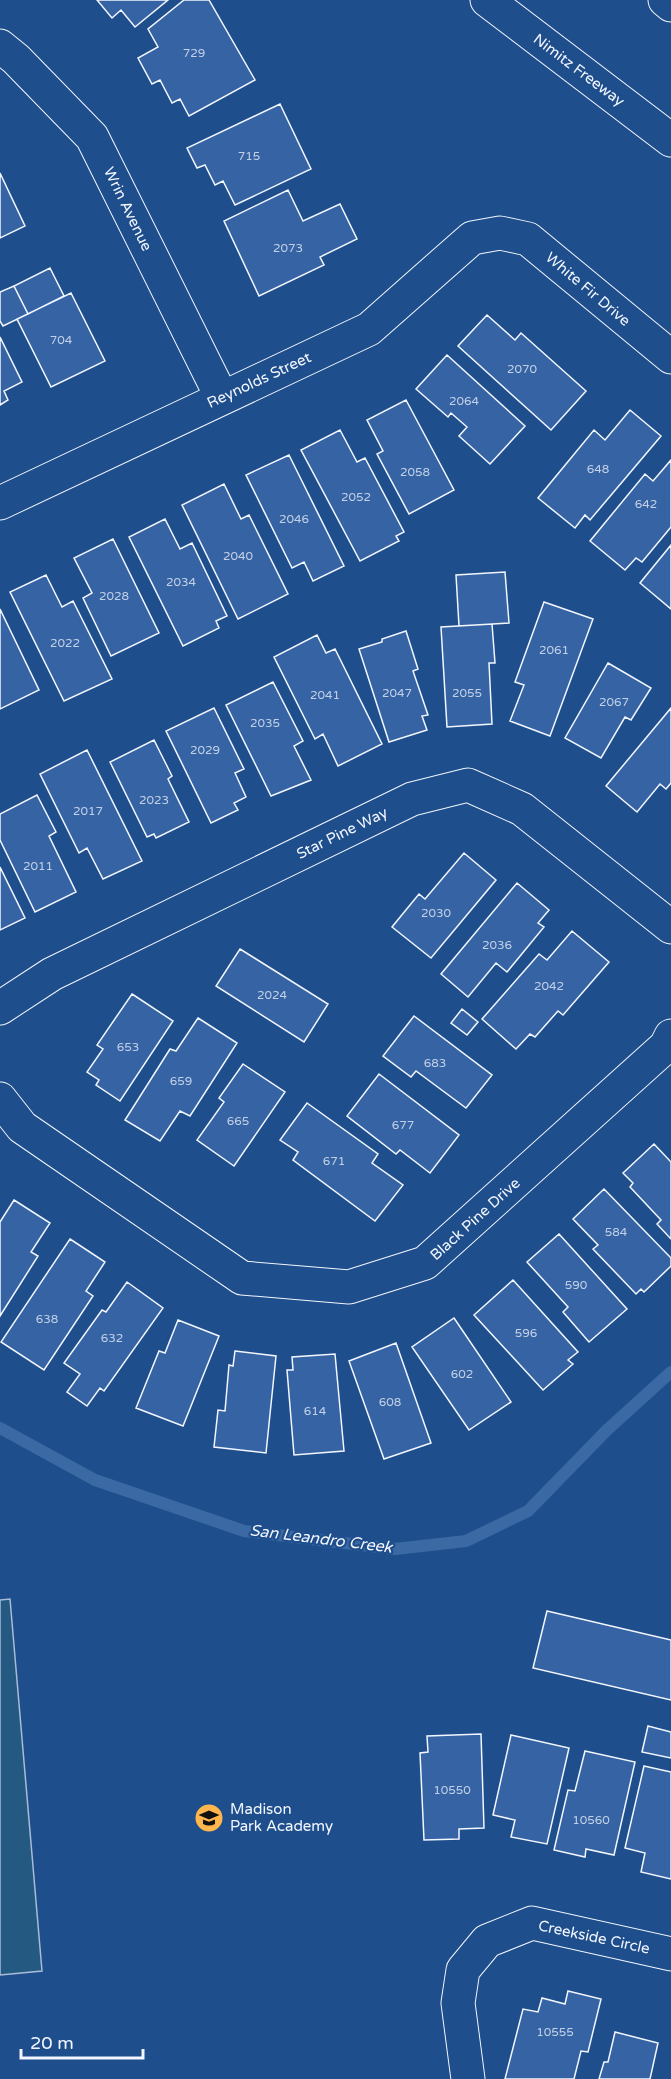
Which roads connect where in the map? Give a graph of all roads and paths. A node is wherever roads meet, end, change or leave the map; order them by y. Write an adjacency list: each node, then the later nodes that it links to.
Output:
1 (488, 0): 5 (main road, Nimitz Freeway)
2 (665, 0): 3 (main road)
3 (671, 5)
4 (0, 46): 8 (main road, Wrin Avenue)
5 (671, 140)
6 (500, 233): 7 (main road, White Fir Drive); 8 (main road, Reynolds Street)
7 (671, 357)
8 (222, 398): 9 (main road, Reynolds Street)
9 (0, 503)
10 (671, 927): 11 (main road, Star Pine Way)
11 (0, 1008)
12 (671, 1036): 13 (main road, Black Pine Drive)
13 (0, 1099)
14 (671, 1954): 15 (main road, Creekside Circle)
15 (468, 2079)

